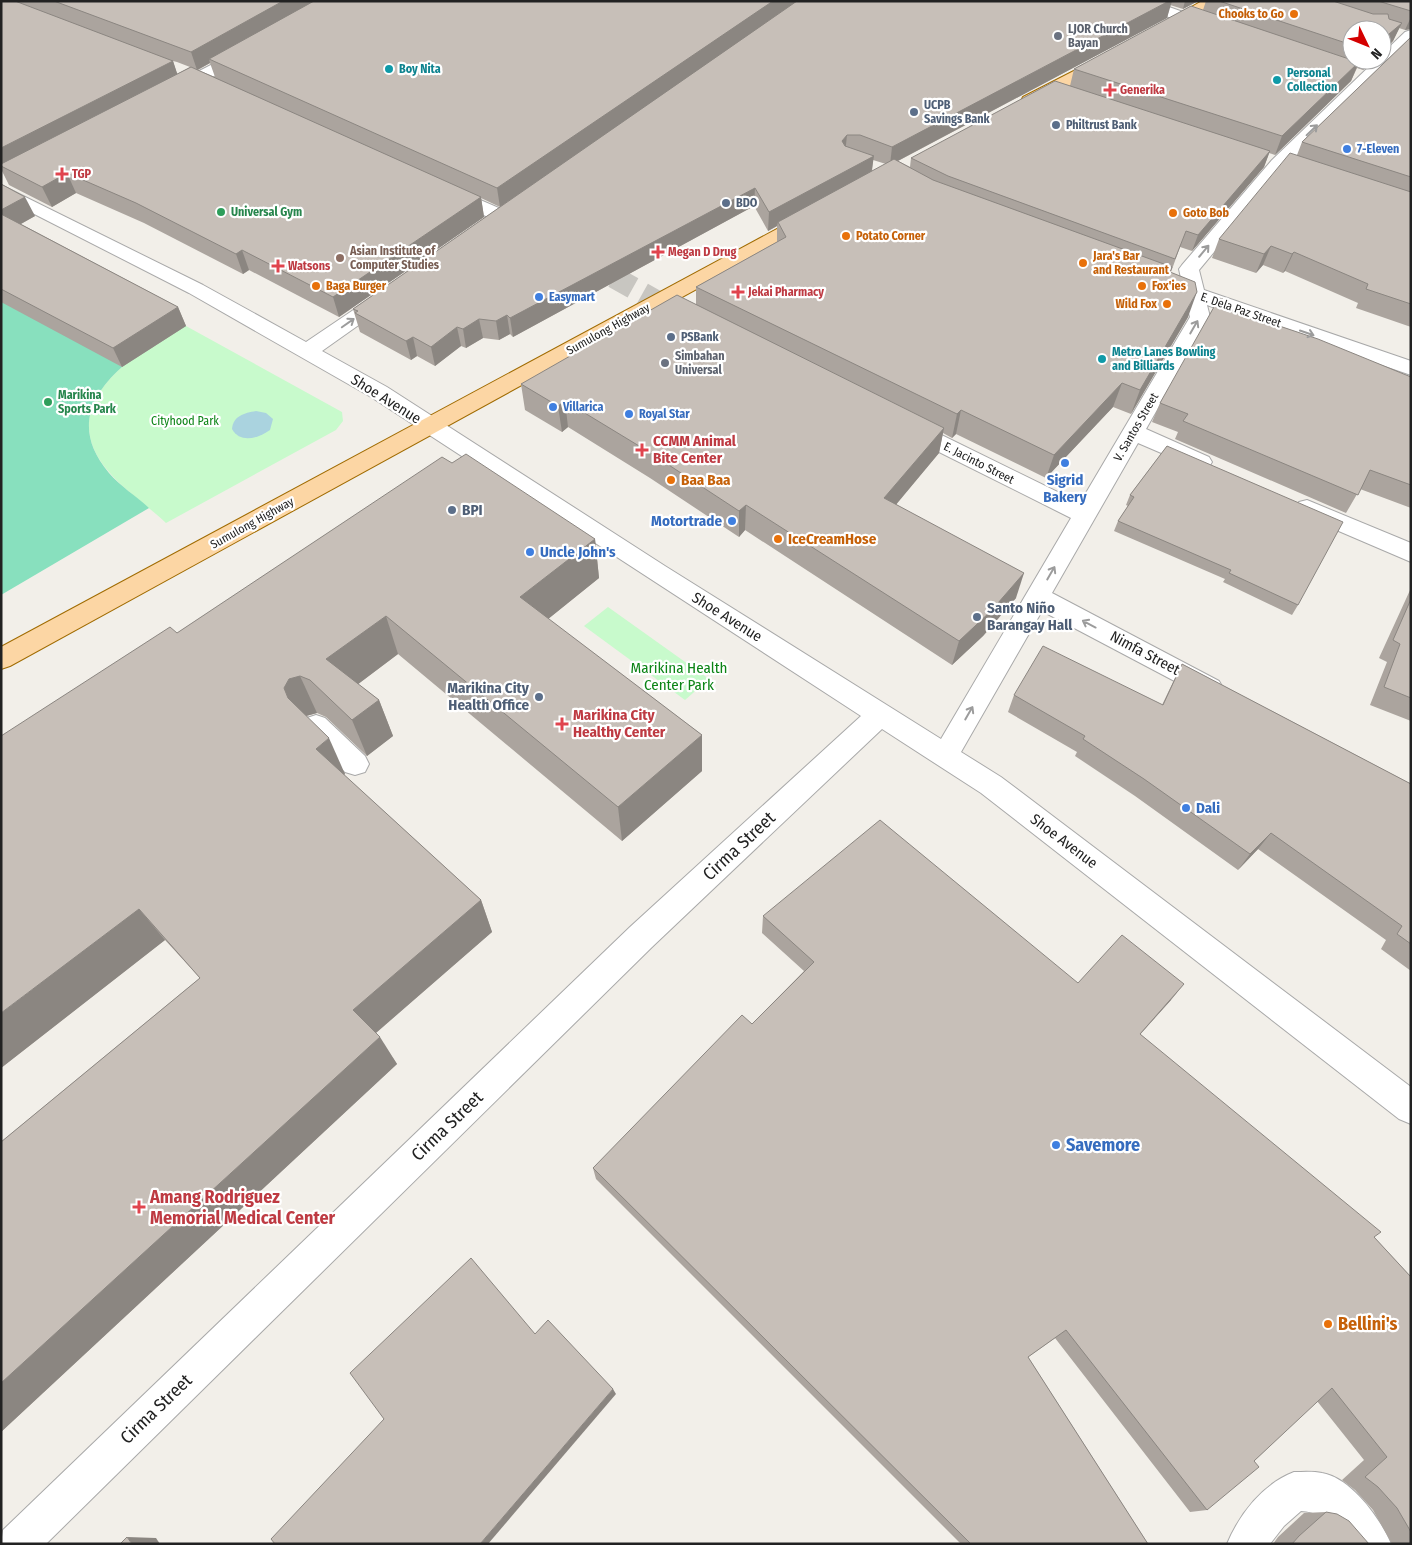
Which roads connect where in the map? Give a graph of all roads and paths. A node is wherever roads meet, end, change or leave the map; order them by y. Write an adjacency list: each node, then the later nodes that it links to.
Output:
1 (1137, 1): 3 (street)
2 (1214, 1): 3 (main road)
3 (1184, 18): 4 (street); 6 (main road)
4 (1230, 33)
5 (1392, 33): 7 (street)
6 (1152, 35)
7 (1410, 37): 13 (street, V. Santos Street)
8 (259, 44): 12 (street)
9 (1119, 53): 15 (main road)
10 (181, 71): 12 (street)
11 (1347, 72): 13 (street)
12 (198, 78): 14 (street); 16 (street)
13 (1365, 78): 20 (street, V. Santos Street, one-way to 13)
14 (216, 86)
15 (1052, 89): 17 (street); 18 (main road)
16 (163, 96)
17 (1074, 96)
18 (1012, 110)
19 (1259, 158): 20 (street)
20 (1286, 166): 29 (street, V. Santos Street, one-way to 20)
21 (4, 183): 32 (street, Shoe Avenue)
22 (430, 184): 25 (street)
23 (517, 205): 25 (street)
24 (827, 209): 30 (main road, Sumulong Highway)
25 (501, 216): 26 (street)
26 (485, 227)
27 (405, 284): 32 (street, one-way to 27)
28 (1167, 284): 29 (street, E. Dela Paz Street)
29 (1195, 294): 33 (street, E. Dela Paz Street, one-way to 33); 36 (street, V. Santos Street, one-way to 29)
30 (658, 302): 31 (street); 35 (main road, Sumulong Highway)
31 (684, 315)
32 (308, 351): 35 (street, Shoe Avenue)
33 (1411, 368)
34 (885, 416): 39 (street, E. Jacinto Street)
35 (430, 426): 42 (main road, Sumulong Highway); 44 (street, Shoe Avenue)
36 (1133, 432): 37 (street); 39 (street, V. Santos Street)
37 (1223, 471)
38 (1285, 499): 40 (street)
39 (1085, 515): 41 (street, V. Santos Street, one-way to 39)
40 (1411, 553)
41 (1038, 596): 43 (street, Nimfa Street, one-way to 41); 46 (street, V. Santos Street, one-way to 41)
42 (1, 659)
43 (1228, 697)
44 (880, 714): 46 (street, Shoe Avenue); 49 (street, Cirma Street)
45 (316, 726): 47 (street)
46 (945, 756): 48 (street, Shoe Avenue)
47 (355, 764)
48 (1411, 1108)
49 (17, 1544)
50 (1247, 1544): 51 (street)
51 (1371, 1544)

